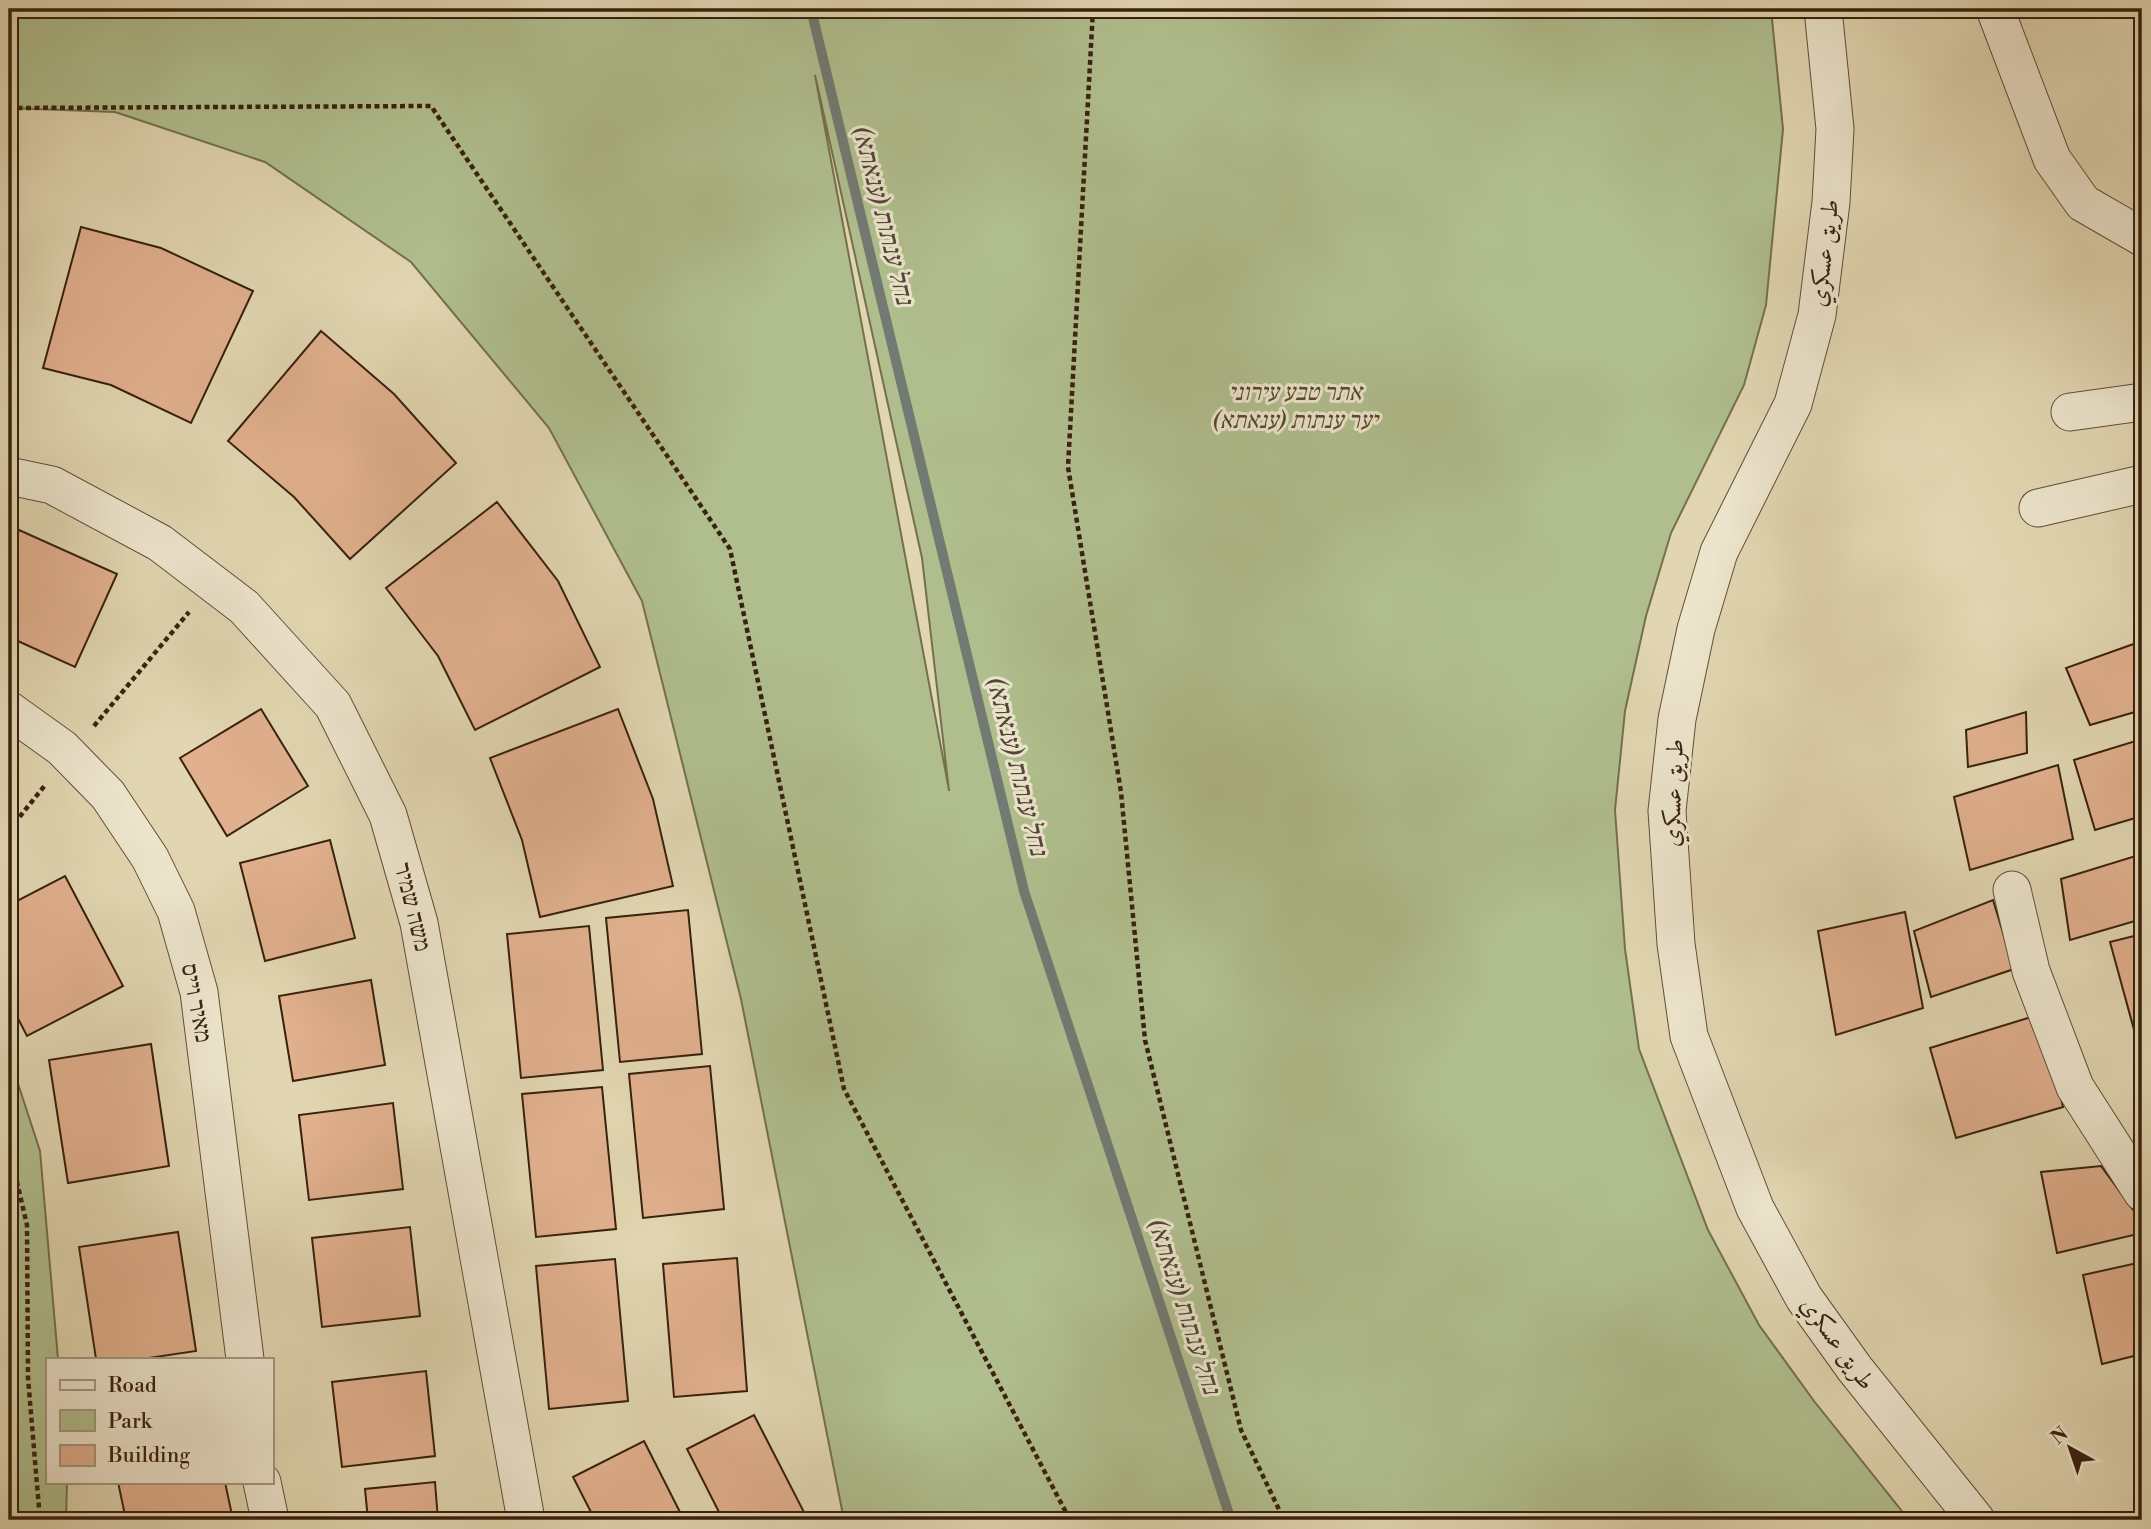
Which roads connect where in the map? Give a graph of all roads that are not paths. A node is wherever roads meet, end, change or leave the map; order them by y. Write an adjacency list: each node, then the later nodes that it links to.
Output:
1 (1824, 9): 16 (street, طريق عسكري)
2 (1995, 9): 3 (street)
3 (2142, 237)
4 (2142, 402): 5 (street)
5 (2070, 412)
6 (9, 476): 15 (street, משה שמיר)
7 (2142, 484): 8 (street)
8 (2038, 508)
9 (9, 710): 12 (street, מאיר וייס)
10 (2012, 890): 11 (street)
11 (2142, 1192)
12 (245, 1358)
13 (262, 1484): 14 (street)
14 (270, 1520)
15 (526, 1520)
16 (1976, 1520)

